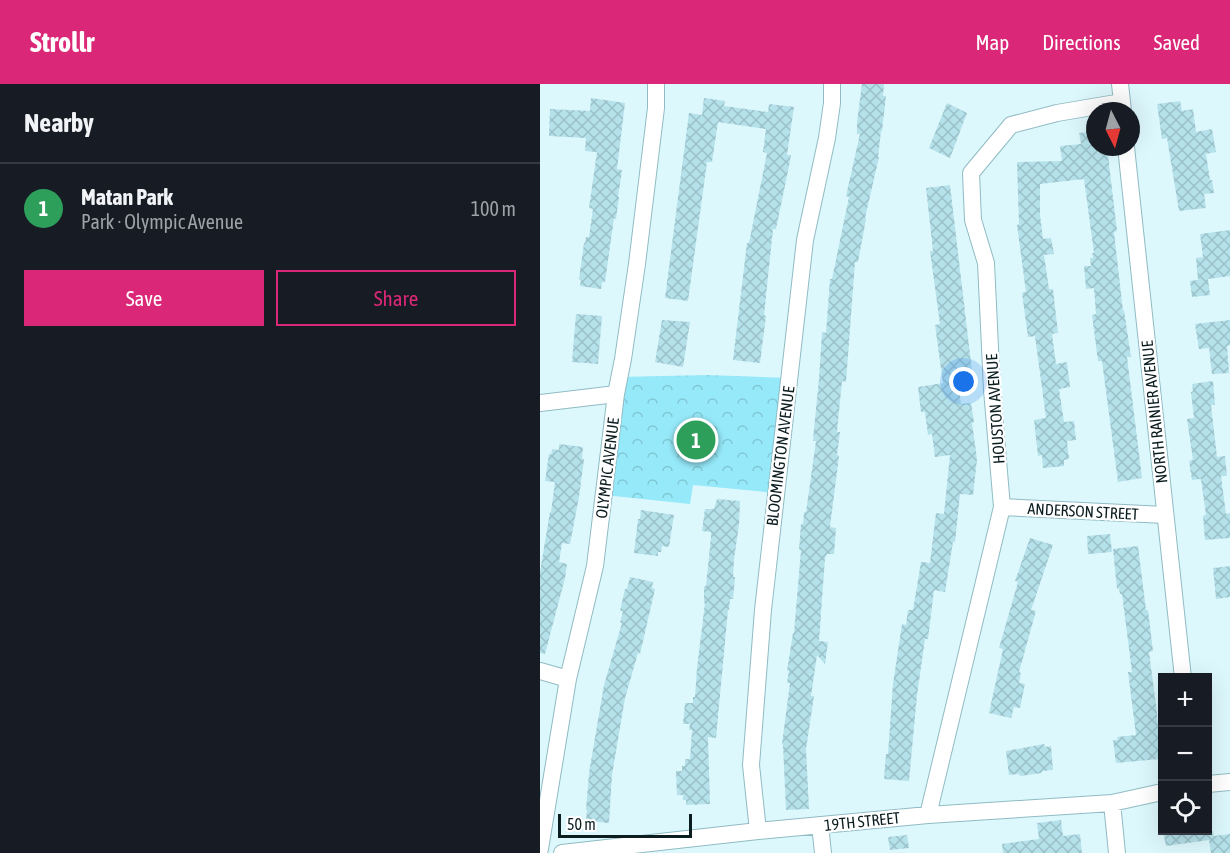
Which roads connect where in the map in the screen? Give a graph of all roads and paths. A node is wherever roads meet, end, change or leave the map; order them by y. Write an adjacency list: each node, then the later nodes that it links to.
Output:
1 (656, 84): 7 (street, OLYMPIC AVENUE)
2 (832, 84): 20 (street, BLOOMINGTON AVENUE)
3 (1120, 84): 4 (street)
4 (1122, 102)
5 (1086, 110): 9 (street, HOUSTON AVENUE)
6 (1127, 156): 10 (street, NORTH RAINIER AVENUE)
7 (616, 394): 8 (street); 13 (street, OLYMPIC AVENUE)
8 (540, 403)
9 (1002, 507): 10 (street, ANDERSON STREET); 18 (street, HOUSTON AVENUE)
10 (1165, 515): 12 (street, NORTH RAINIER AVENUE)
11 (540, 671): 13 (street)
12 (1182, 673)
13 (568, 679): 21 (street, OLYMPIC AVENUE)
14 (1230, 782): 15 (street)
15 (1212, 784)
16 (1158, 793): 17 (street, 19TH STREET)
17 (1112, 803): 18 (street, 19TH STREET); 24 (street)
18 (928, 815): 19 (street, 19TH STREET)
19 (820, 825): 20 (street, 19TH STREET); 23 (street)
20 (758, 831): 22 (street, 19TH STREET)
21 (540, 849)
22 (562, 853)
23 (822, 853)
24 (1117, 853)

